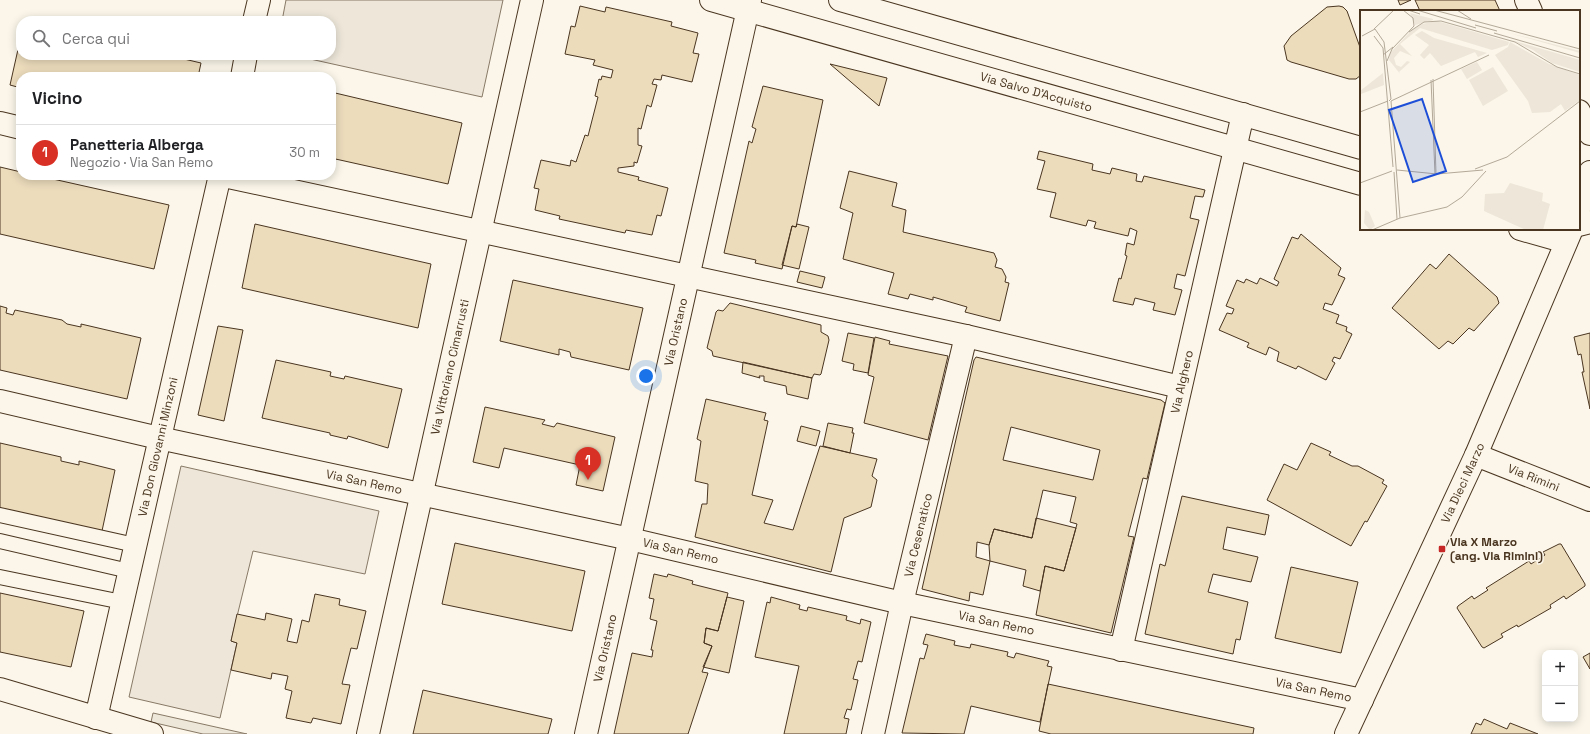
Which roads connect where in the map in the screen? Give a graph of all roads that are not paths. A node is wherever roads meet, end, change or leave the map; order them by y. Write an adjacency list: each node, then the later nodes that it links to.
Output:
1 (259, 0): 8 (street)
2 (532, 0): 25 (street, Via Vittoriano Cimarrusti)
3 (711, 0): 6 (street, Via Salvo D'Acquisto)
4 (840, 0): 12 (street)
5 (1526, 0): 7 (street)
6 (748, 5): 16 (street, Via Salvo D'Acquisto); 28 (street, Via Oristano)
7 (1531, 10)
8 (255, 16)
9 (245, 60): 10 (street)
10 (243, 72)
11 (1580, 113): 15 (street)
12 (1243, 114): 16 (street, Via Alghero); 17 (street)
13 (0, 123): 14 (street)
14 (16, 127)
15 (1590, 134)
16 (1234, 148): 21 (street, Via Salvo D'Acquisto); 30 (street, Via Alghero)
17 (1360, 148)
18 (1590, 172): 22 (street)
19 (219, 180): 32 (street, Via Don Giovanni Minzoni)
20 (244, 180): 25 (street)
21 (1360, 184)
22 (1580, 206)
23 (1590, 222): 24 (street)
24 (1580, 225)
25 (481, 230): 28 (street); 34 (street, Via Vittoriano Cimarrusti)
26 (1527, 230): 27 (street)
27 (1569, 236): 33 (street, Via Dieci Marzo)
28 (688, 275): 29 (street); 37 (street, Via Oristano)
29 (966, 336): 30 (street); 43 (street, Via Cesenatico)
30 (1180, 387): 44 (street, Via Alghero)
31 (0, 401): 32 (street, Via San Remo)
32 (159, 438): 34 (street, Via San Remo); 39 (street, Via Don Giovanni Minzoni)
33 (1476, 455): 35 (street, Via Rimini); 46 (street, Via Dieci Marzo)
34 (422, 493): 37 (street, Via San Remo); 49 (street, Via Vittoriano Cimarrusti)
35 (1590, 500)
36 (0, 515): 39 (lane)
37 (630, 539): 43 (street, Via San Remo); 50 (street, Via Oristano)
38 (0, 541): 40 (lane)
39 (135, 545): 40 (street, Via Don Giovanni Minzoni)
40 (129, 571): 42 (street, Via Don Giovanni Minzoni)
41 (0, 577): 42 (lane)
42 (122, 602): 47 (street, Via Don Giovanni Minzoni)
43 (902, 603): 44 (street, Via San Remo); 51 (street, Via Cesenatico)
44 (1121, 650): 46 (street, Via San Remo)
45 (0, 689): 47 (street)
46 (1362, 700): 52 (street, Via Dieci Marzo)
47 (96, 718): 48 (street)
48 (152, 734)
49 (368, 734)
50 (586, 734)
51 (873, 734)
52 (1346, 734)

